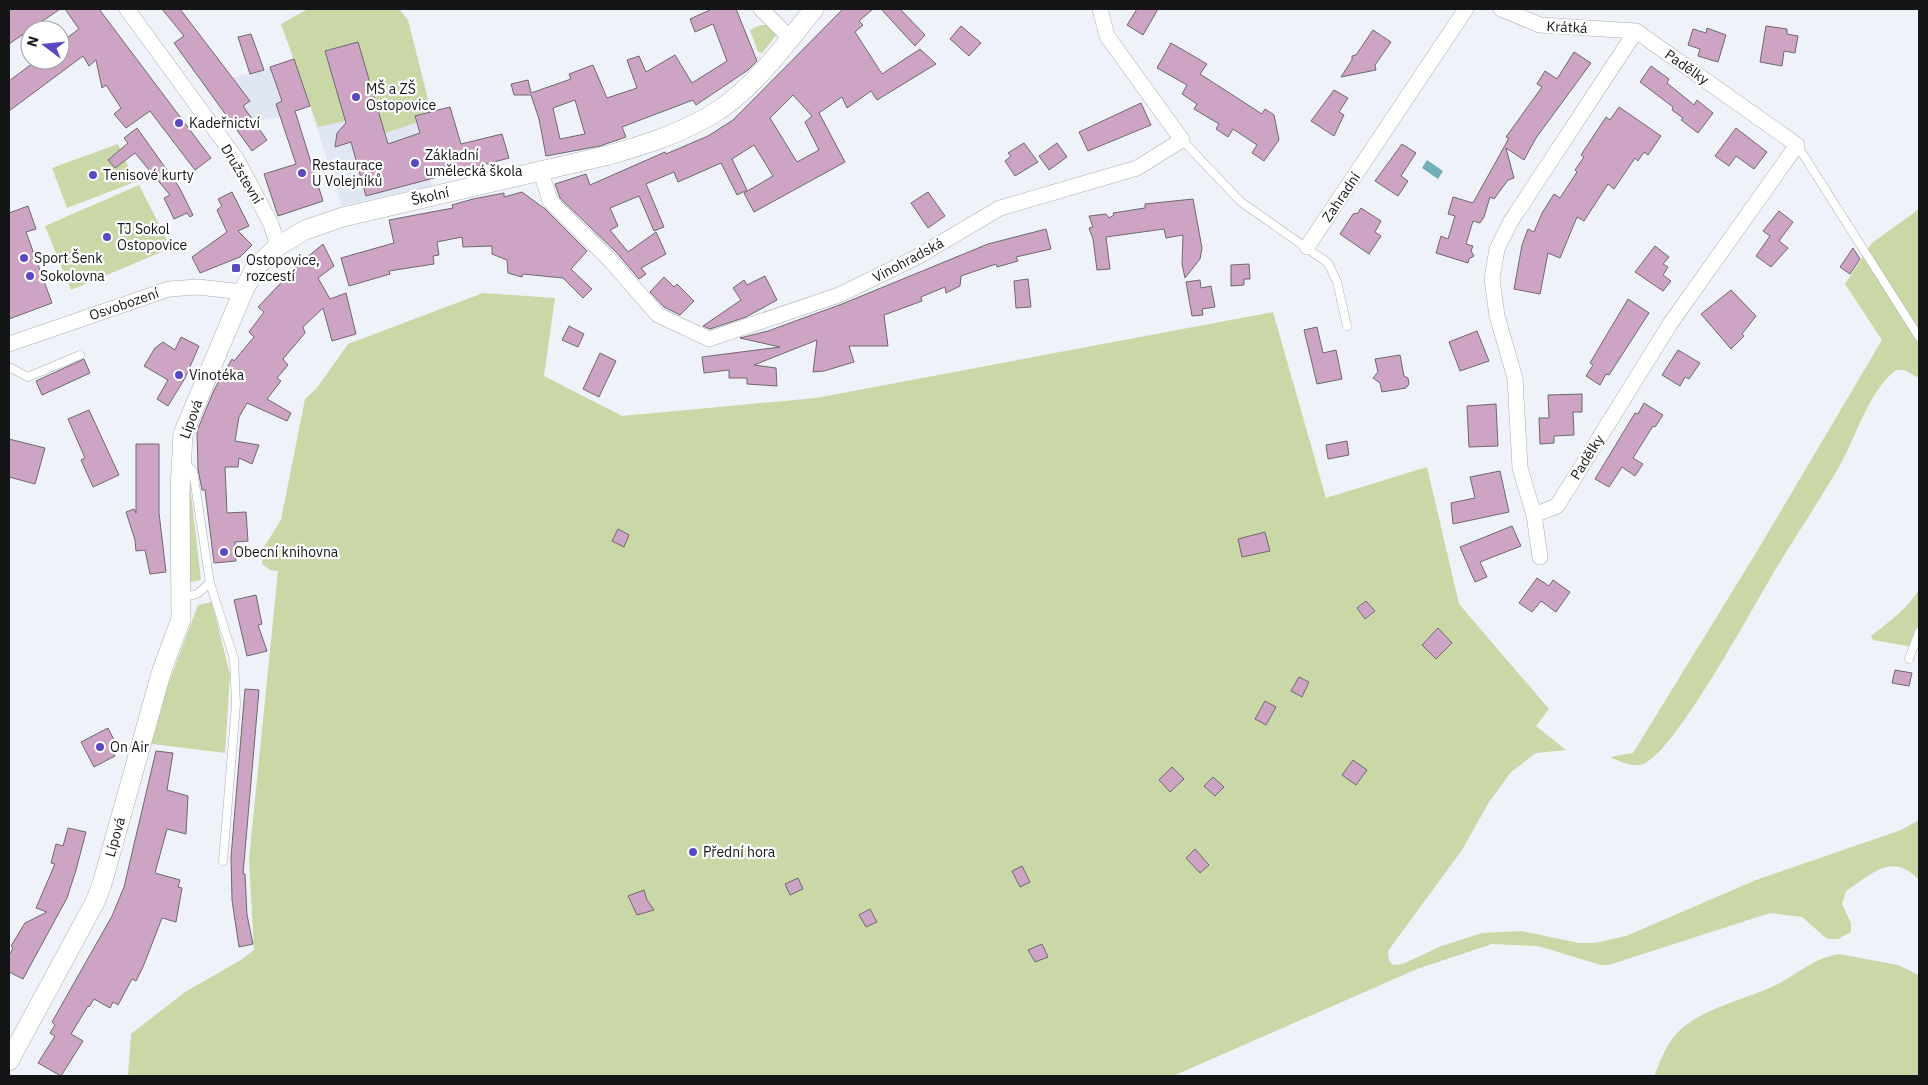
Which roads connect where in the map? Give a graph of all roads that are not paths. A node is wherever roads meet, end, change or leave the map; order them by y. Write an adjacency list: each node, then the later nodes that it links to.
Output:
1 (127, 9): 12 (street, Družstevní)
2 (760, 9): 8 (street)
3 (814, 9): 8 (street, Školní)
4 (1100, 9): 9 (street)
5 (1466, 9): 13 (street, Zahradní)
6 (1501, 9): 7 (street, Krátká)
7 (1636, 31): 10 (street, Padělky); 22 (street)
8 (790, 38): 11 (street, Školní)
9 (1182, 140): 11 (street, Vinohradská); 13 (lane)
10 (1797, 145): 16 (lane); 22 (street, Padělky)
11 (541, 172): 12 (street, Školní)
12 (278, 246): 14 (street, Školní)
13 (1307, 247): 15 (lane)
14 (243, 292): 17 (street, Osvobození); 18 (street, Školní)
15 (1346, 326)
16 (1919, 337)
17 (9, 345)
18 (217, 352): 21 (street, Lípová)
19 (80, 355): 20 (lane)
20 (9, 367)
21 (184, 461): 24 (lane, Lípová); 25 (street, Lípová)
22 (1534, 515): 23 (street)
23 (1540, 556)
24 (210, 583): 25 (lane); 28 (lane, Lípová)
25 (182, 598): 29 (street, Lípová)
26 (1919, 632): 27 (lane)
27 (1910, 659)
28 (223, 861)
29 (9, 1061)

